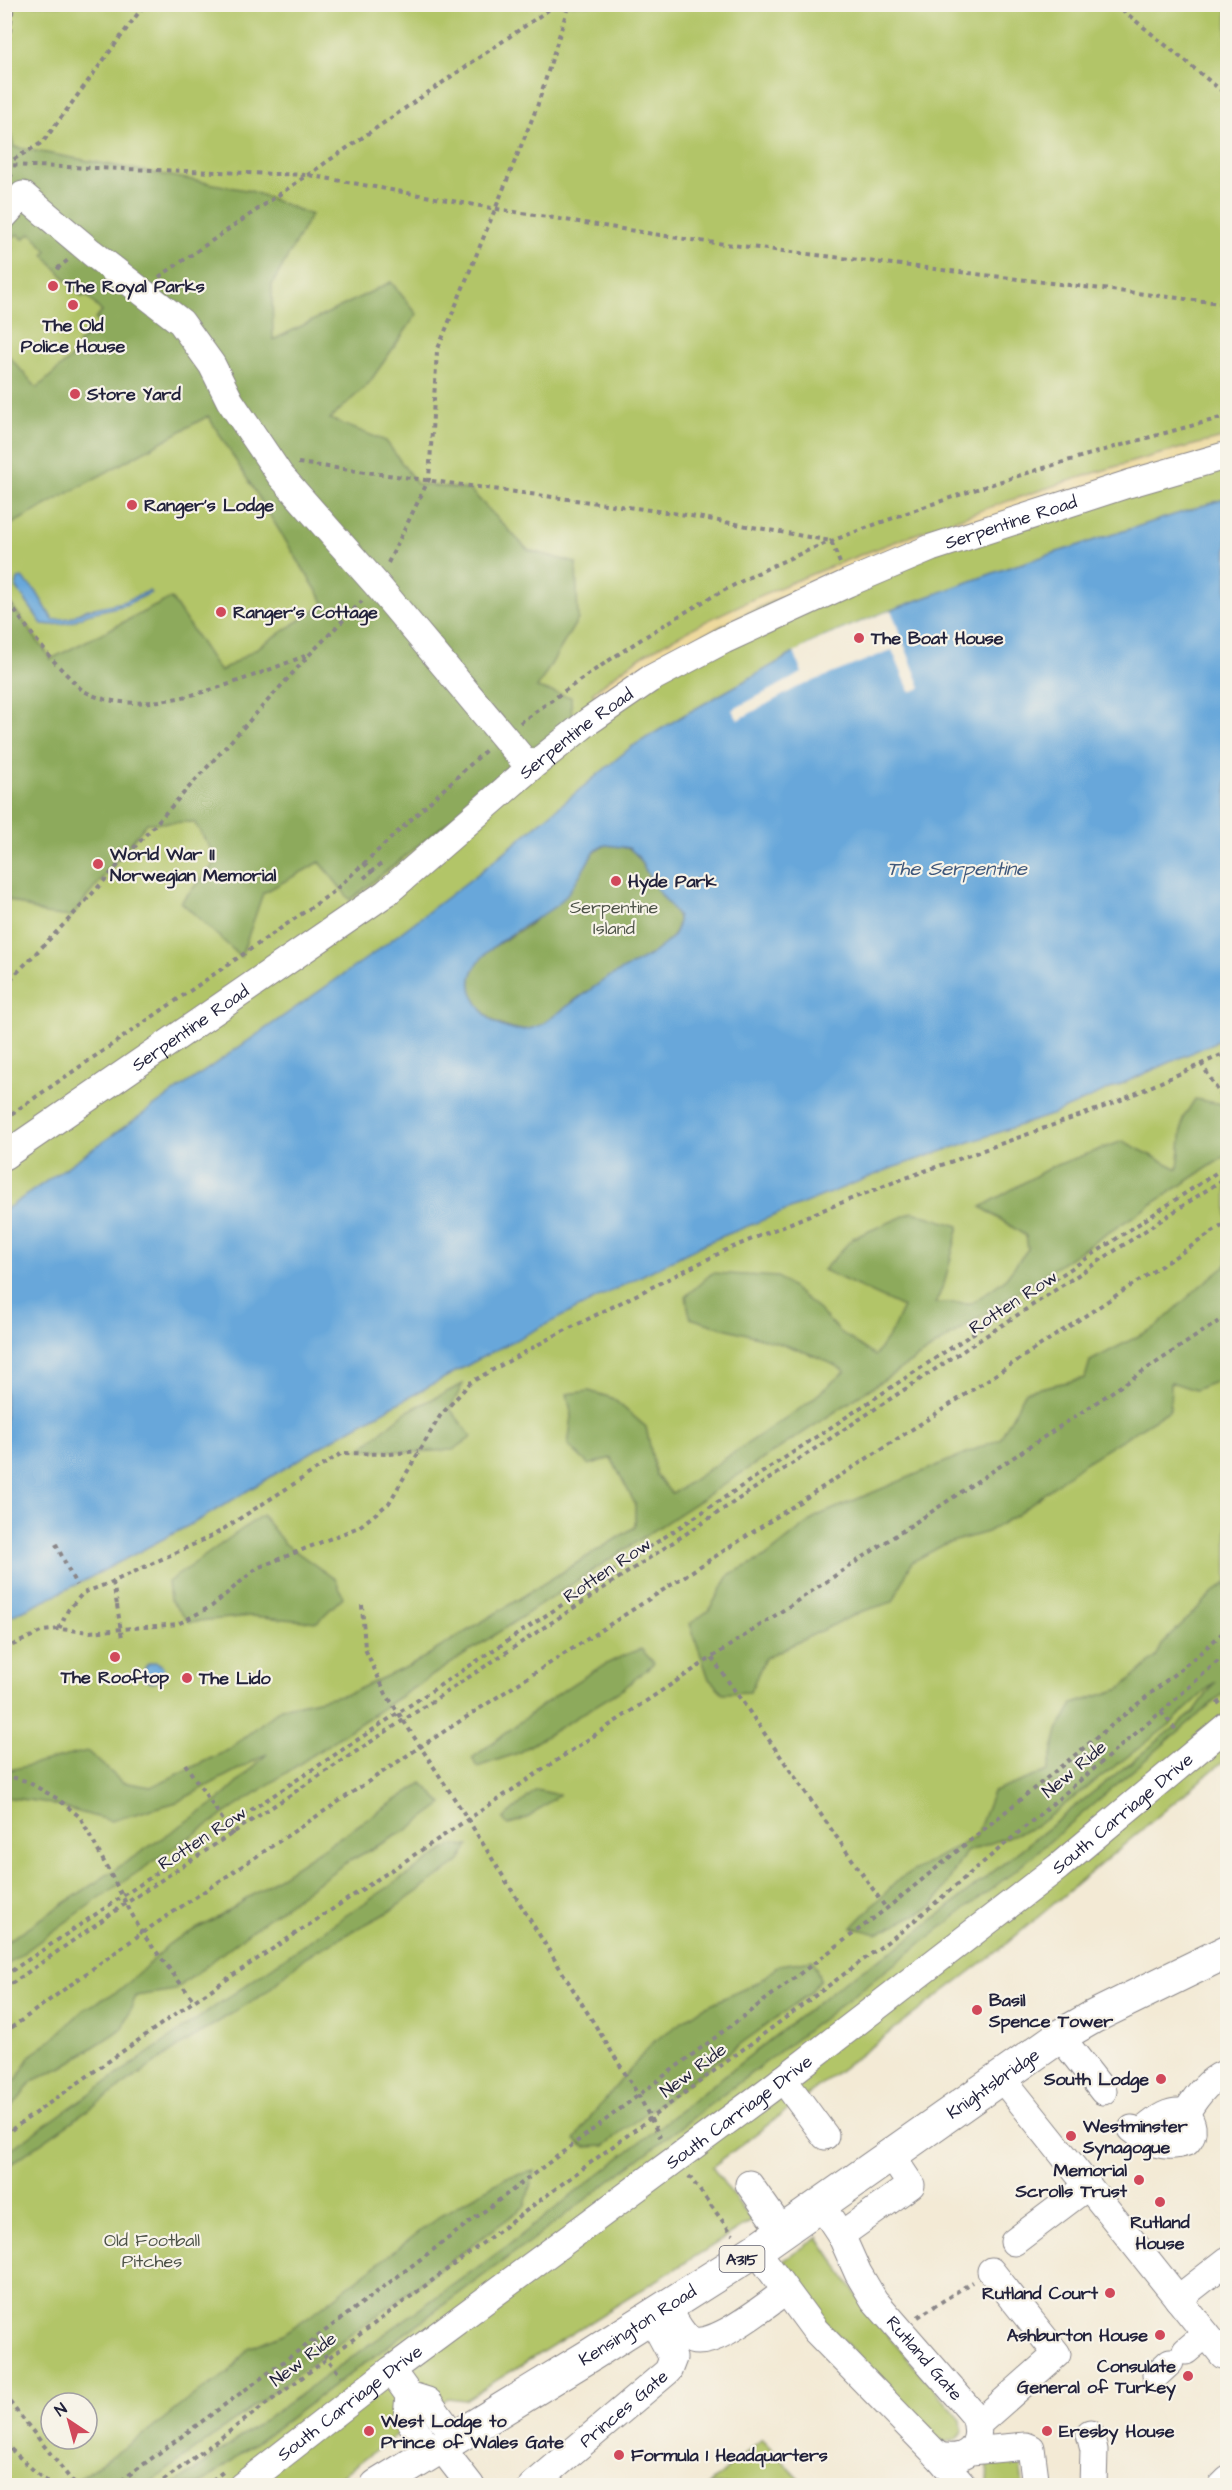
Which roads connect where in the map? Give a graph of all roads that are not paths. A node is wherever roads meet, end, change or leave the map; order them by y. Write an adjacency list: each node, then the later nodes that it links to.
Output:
1 (12, 201): 3 (street)
2 (1227, 455): 3 (street, Serpentine Road)
3 (530, 768): 4 (street, Serpentine Road)
4 (4, 1156)
5 (1221, 1716): 10 (street, South Carriage Drive)
6 (1227, 1952): 7 (main road, Knightsbridge / A315)
7 (1060, 2036): 9 (main road, Knightsbridge / A315); 11 (street)
8 (1227, 2073): 12 (street)
9 (1001, 2076): 14 (main road, Knightsbridge / A315); 16 (street)
10 (783, 2079): 13 (street); 30 (street, South Carriage Drive)
11 (1103, 2091)
12 (1135, 2132)
13 (825, 2136)
14 (891, 2155): 17 (main road, Kensington Road / A315); 19 (street)
15 (749, 2184): 18 (street)
16 (1088, 2186): 20 (street); 25 (street)
17 (821, 2205): 18 (main road, Kensington Road / A315); 19 (street, Rutland Gate)
18 (783, 2232): 21 (main road, Kensington Road / A315)
19 (841, 2235): 31 (street, Rutland Gate)
20 (1014, 2242)
21 (746, 2244): 24 (street); 26 (main road, Kensington Road / A315)
22 (1227, 2260): 25 (street)
23 (991, 2271): 31 (street)
24 (785, 2292): 26 (street); 35 (street)
25 (1179, 2299): 27 (street)
26 (659, 2312): 33 (main road, Kensington Road / A315); 40 (street, Princes Gate)
27 (1206, 2334): 28 (street); 29 (street)
28 (1223, 2355)
29 (1171, 2363)
30 (391, 2370): 33 (street); 38 (street, South Carriage Drive)
31 (978, 2424): 34 (street)
32 (1090, 2434): 43 (street)
33 (442, 2445): 37 (main road, Kensington Road / A315); 39 (street)
34 (971, 2451): 35 (street); 42 (street)
35 (938, 2456): 41 (street)
36 (1227, 2480): 44 (street)
37 (384, 2483)
38 (242, 2486)
39 (471, 2486)
40 (532, 2486)
41 (964, 2486)
42 (1036, 2486)
43 (1093, 2486)
44 (1222, 2486)

